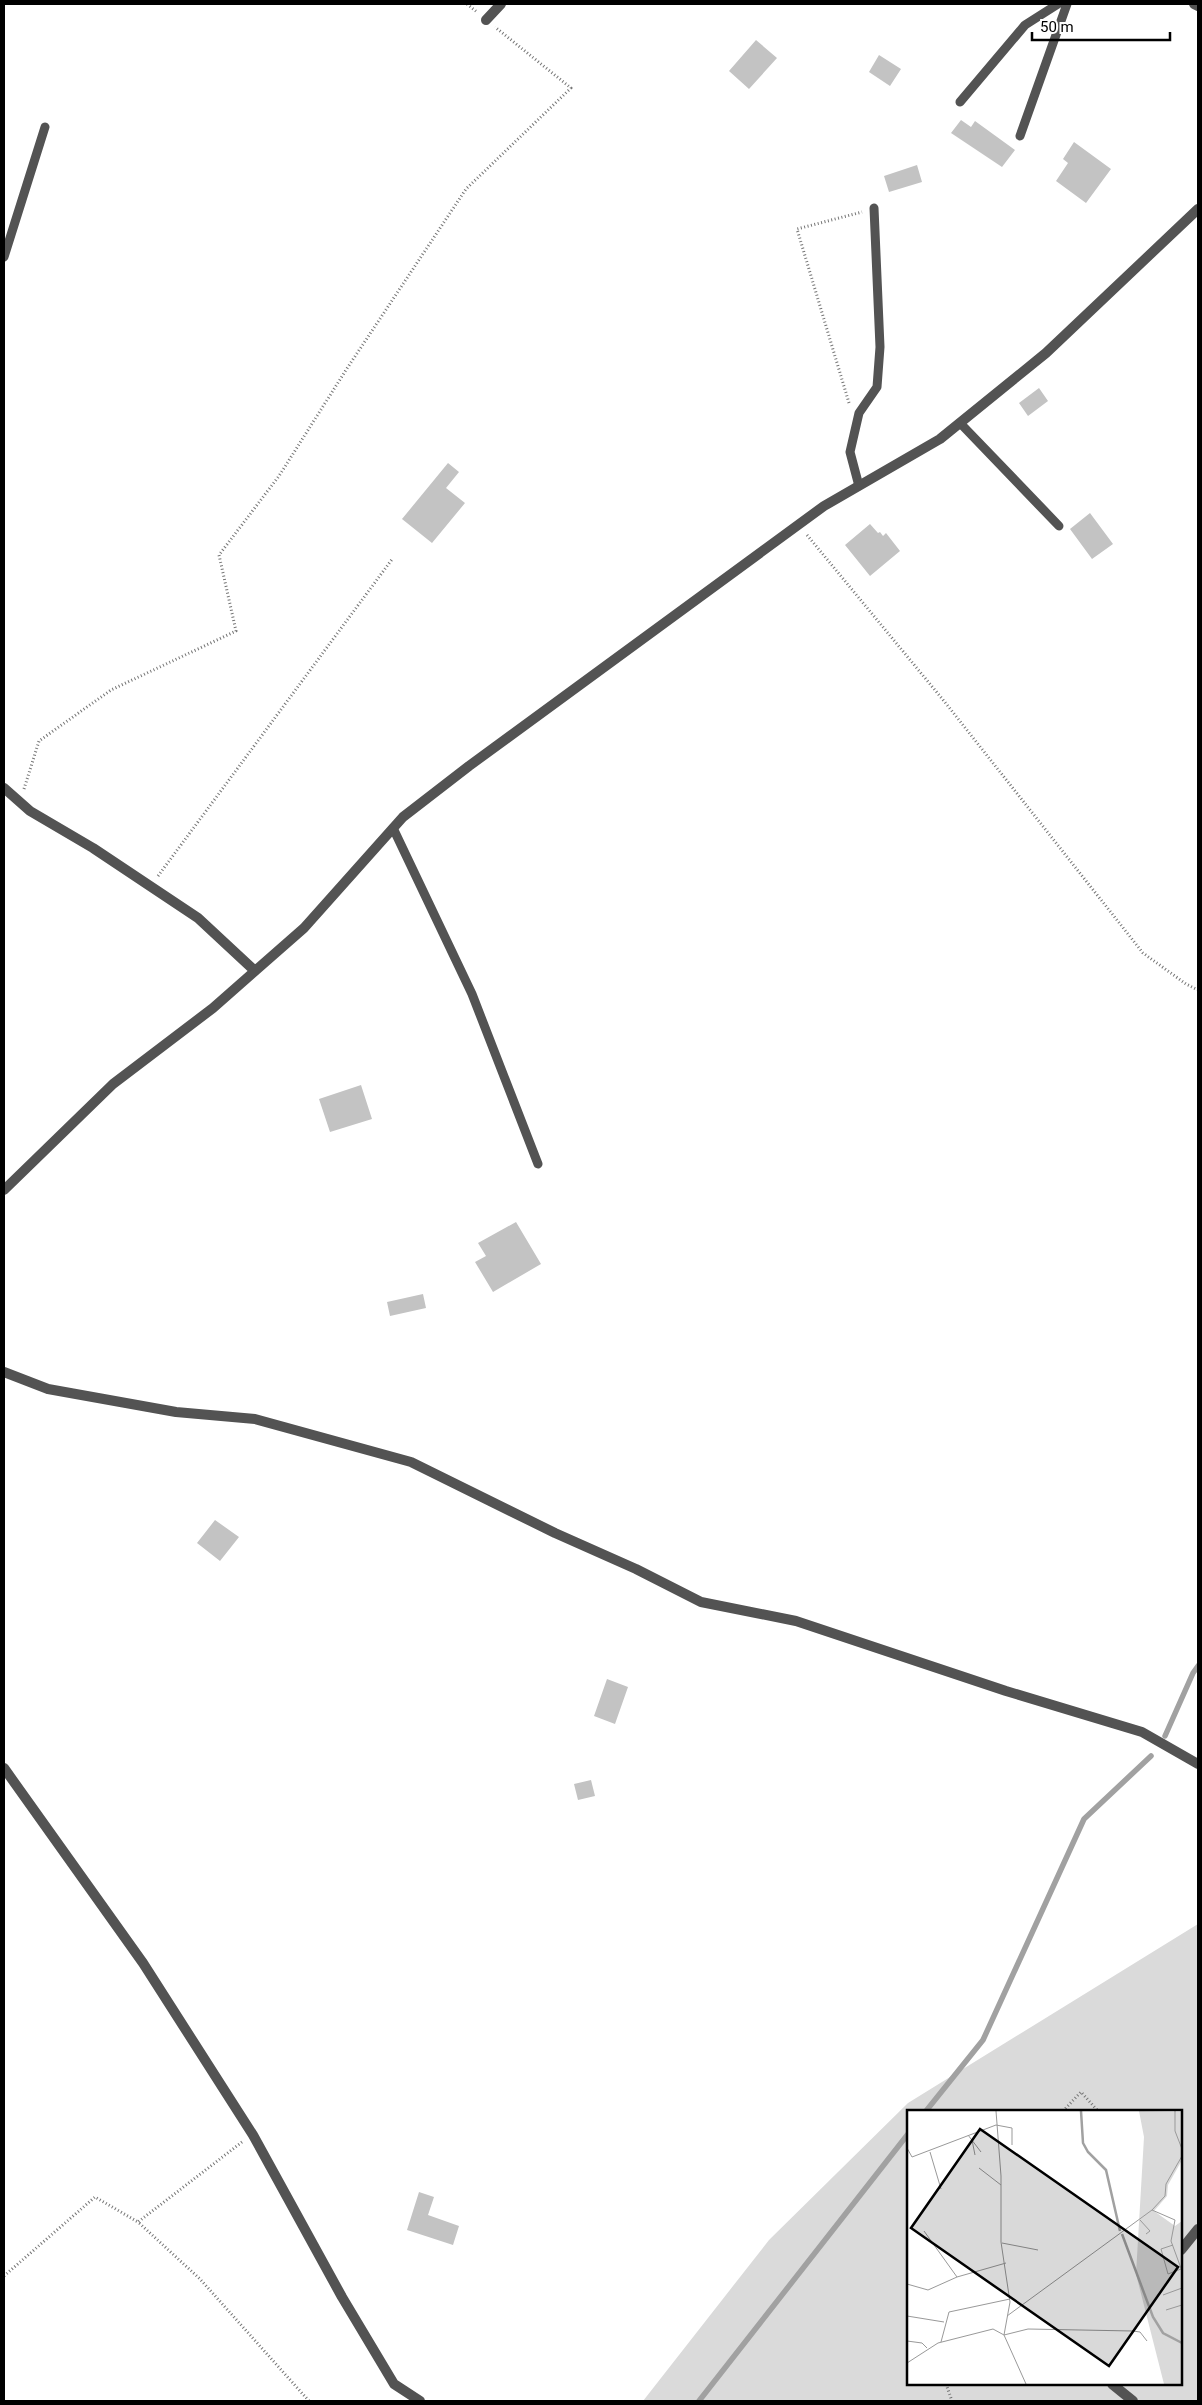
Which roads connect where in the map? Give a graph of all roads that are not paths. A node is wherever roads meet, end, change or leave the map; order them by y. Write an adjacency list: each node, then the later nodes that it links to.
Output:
1 (501, 4): 6 (street)
2 (1058, 4): 7 (lane)
3 (1067, 4): 9 (lane)
4 (1194, 4): 5 (street)
5 (1198, 6)
6 (486, 20)
7 (960, 102)
8 (45, 127): 12 (lane)
9 (1020, 136)
10 (874, 208): 14 (lane)
11 (1198, 209): 13 (street)
12 (4, 257)
13 (960, 423): 14 (street); 15 (lane)
14 (859, 486): 17 (street)
15 (1059, 526)
16 (4, 788): 18 (street)
17 (393, 828): 18 (street); 19 (lane)
18 (255, 971): 20 (street)
19 (538, 1164)
20 (4, 1190)
21 (4, 1372): 22 (street)
22 (1198, 1764)
23 (4, 1768): 27 (street)
24 (1198, 2229): 25 (street)
25 (1182, 2249)
26 (1113, 2385): 28 (street)
27 (420, 2401)
28 (1133, 2401)

